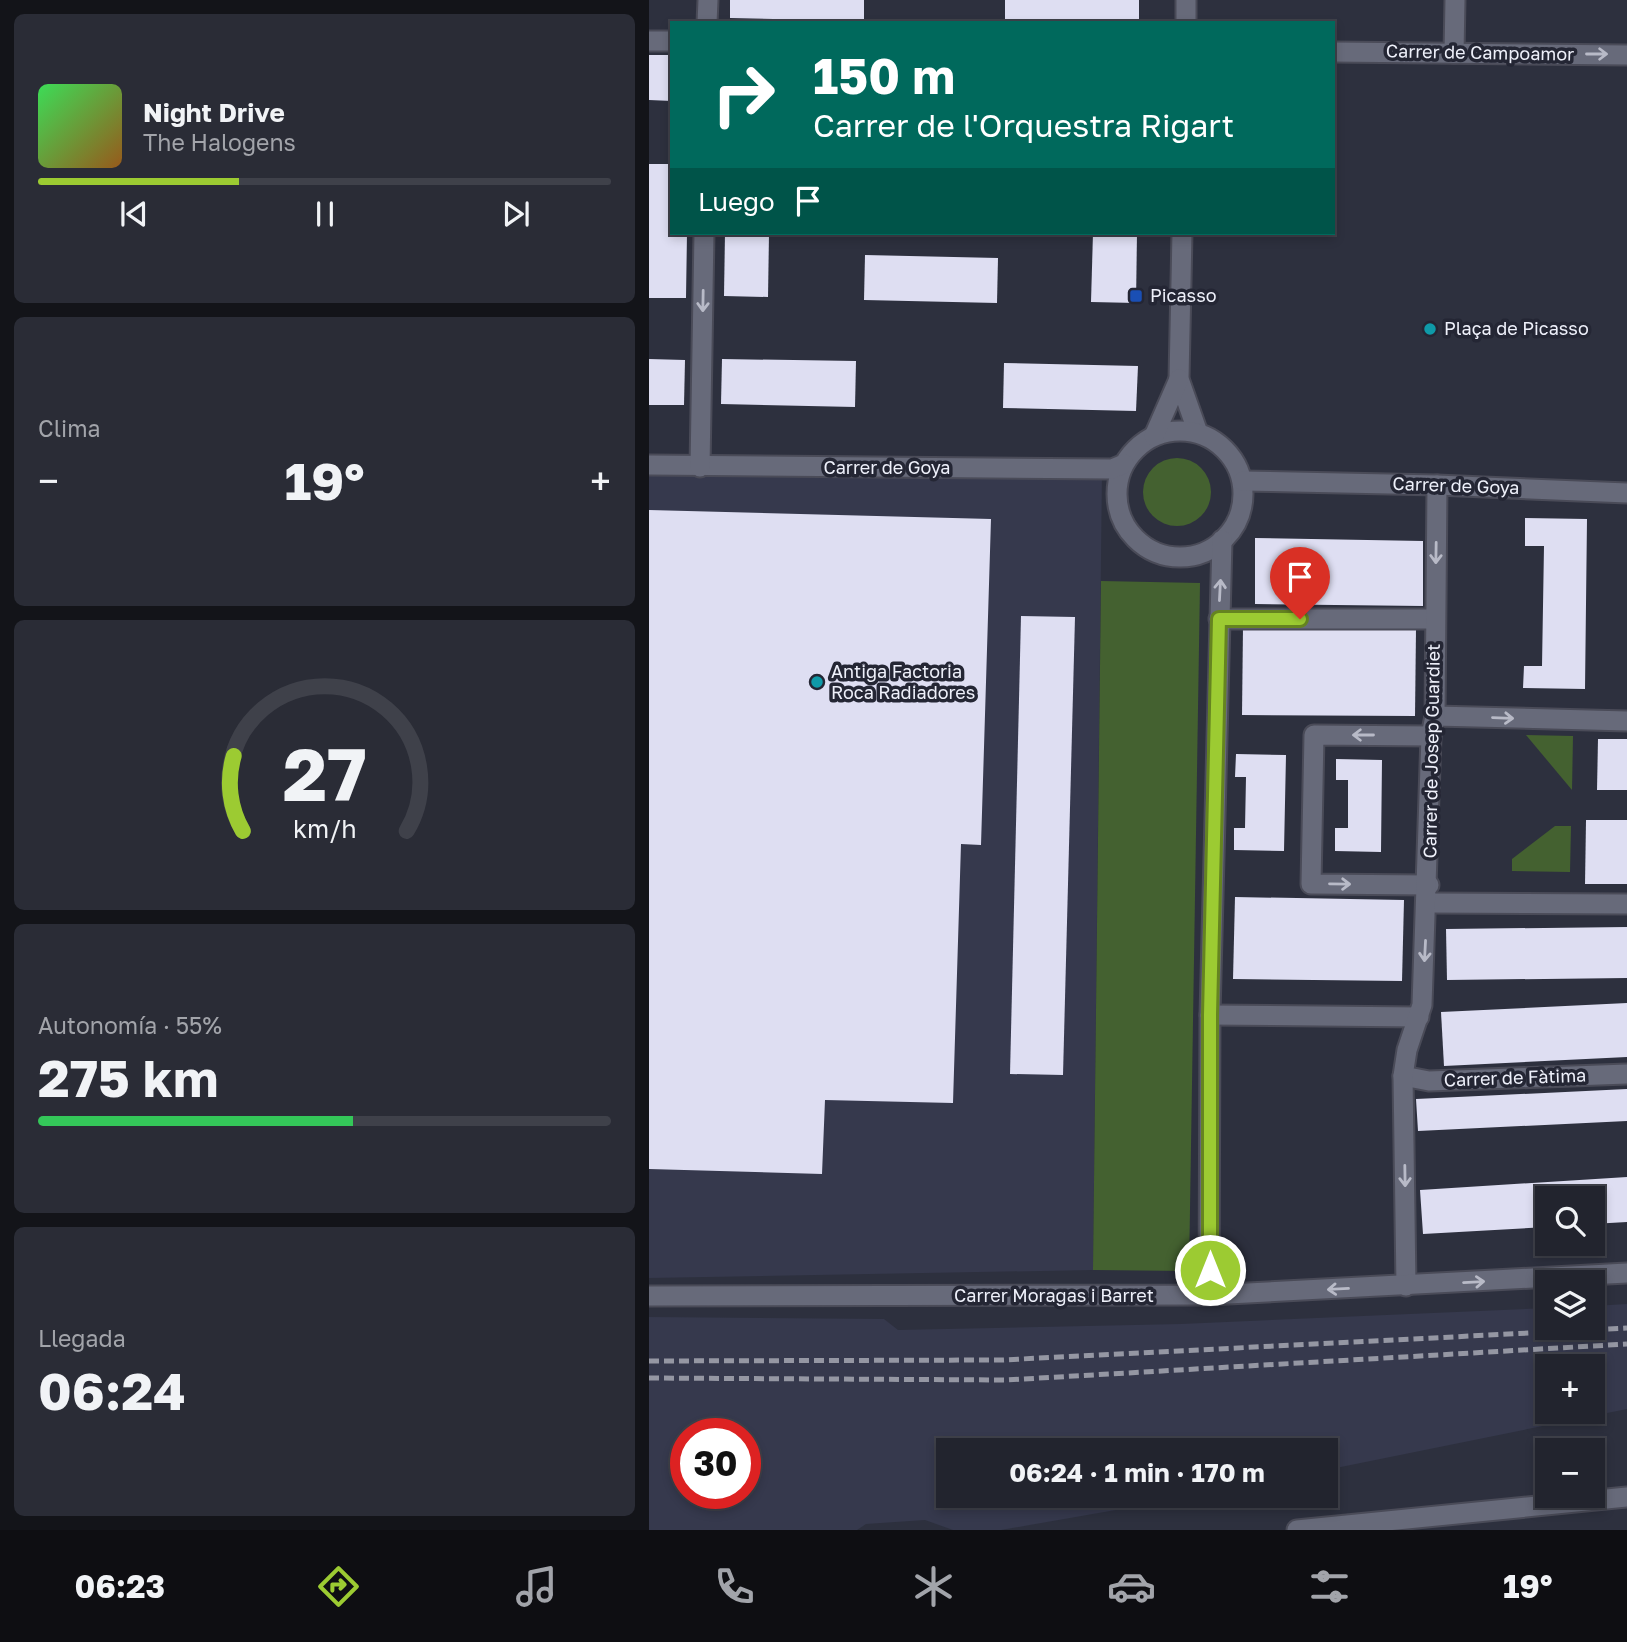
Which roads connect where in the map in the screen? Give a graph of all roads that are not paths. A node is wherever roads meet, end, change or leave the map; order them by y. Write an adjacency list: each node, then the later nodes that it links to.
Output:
1 (708, 0): 4 (street)
2 (1186, 0): 5 (street)
3 (1455, 0): 9 (street)
4 (707, 21)
5 (1186, 21)
6 (649, 41): 7 (street)
7 (670, 41)
8 (1335, 52): 9 (street, Carrer de Campoamor)
9 (1454, 53): 10 (street, Carrer de Campoamor, one-way to 10)
10 (1627, 55)
11 (704, 235): 18 (street, one-way to 18)
12 (1182, 235): 13 (street)
13 (1179, 379): 14 (street); 15 (street)
14 (1198, 433): 15 (street); 19 (street)
15 (1154, 436): 16 (street)
16 (1124, 464): 18 (street, Carrer de Goya); 22 (street)
17 (649, 465): 18 (street, Carrer de Goya)
18 (700, 467)
19 (1243, 481): 20 (street, Carrer de Goya); 22 (street)
20 (1437, 485): 21 (street, Carrer de Goya); 24 (street, Carrer de Josep Guardiet, one-way to 24)
21 (1627, 493)
22 (1222, 540): 23 (street, one-way to 22)
23 (1219, 619): 24 (street); 29 (street)
24 (1435, 619): 26 (street, Carrer de Josep Guardiet)
25 (1627, 722): 26 (street, one-way to 25)
26 (1433, 726): 27 (street, Carrer de Josep Guardiet); 27 (street, one-way to 27)
27 (1428, 894): 28 (street); 30 (street, Carrer de Josep Guardiet, one-way to 30)
28 (1627, 904)
29 (1210, 1015): 30 (street); 35 (street)
30 (1419, 1017): 32 (street, Carrer de Josep Guardiet)
31 (1627, 1074): 32 (street, Carrer de Fàtima)
32 (1403, 1076): 34 (street, Carrer de Josep Guardiet, one-way to 34)
33 (1627, 1273): 34 (street, Carrer Moragas i Barret, one-way to 33)
34 (1406, 1286): 35 (street, Carrer Moragas i Barret, one-way to 35)
35 (1210, 1295): 36 (street, Carrer Moragas i Barret)
36 (649, 1296)
37 (1627, 1497): 38 (street)
38 (1297, 1530)

